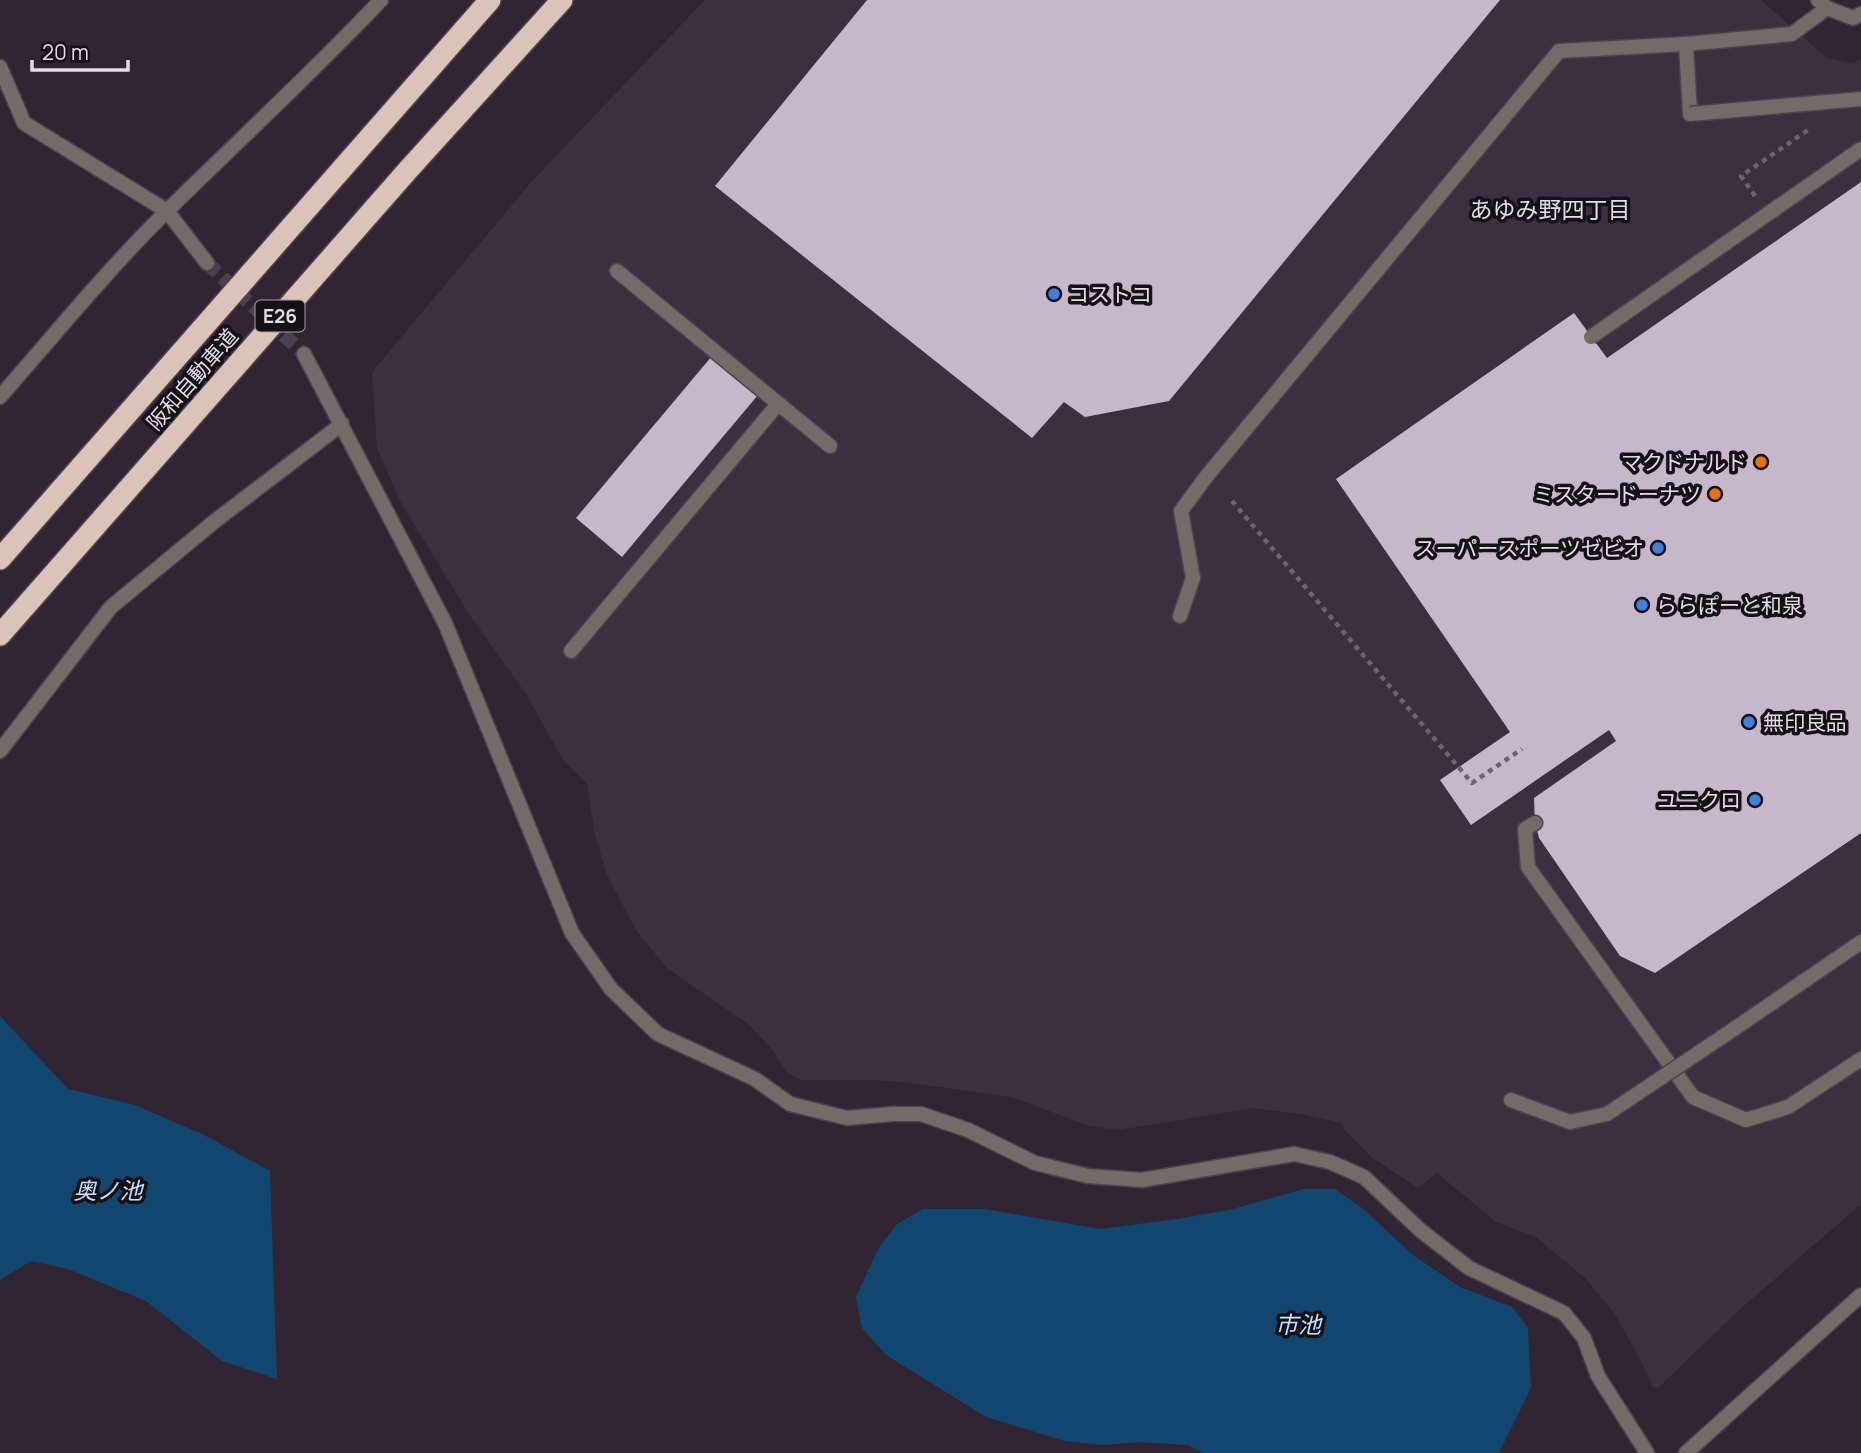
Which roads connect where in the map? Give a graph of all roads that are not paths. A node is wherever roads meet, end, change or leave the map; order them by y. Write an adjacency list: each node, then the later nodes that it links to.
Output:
1 (381, 0): 12 (street)
2 (490, 0): 21 (highway, 阪和自動車道 / E26)
3 (562, 0): 7 (highway, 阪和自動車道 / E26)
4 (570, 0): 7 (highway)
5 (1822, 4): 6 (street); 8 (street)
6 (1861, 14)
7 (537, 28): 23 (highway, 阪和自動車道 / E26)
8 (1686, 44): 10 (street, bridge); 22 (street)
9 (0, 67): 12 (street)
10 (1861, 99)
11 (1861, 149): 15 (street, bridge)
12 (167, 211): 13 (street); 17 (street)
13 (206, 263)
14 (617, 271): 18 (street)
15 (1591, 337)
16 (304, 354): 19 (street)
17 (0, 397)
18 (778, 404): 20 (street); 24 (street)
19 (342, 424): 25 (street); 31 (street)
20 (830, 446)
21 (0, 559)
22 (1180, 616)
23 (0, 635)
24 (571, 651)
25 (0, 751)
26 (1535, 822): 28 (street)
27 (1861, 942): 29 (street, bridge)
28 (1861, 1059)
29 (1511, 1100)
30 (1861, 1295): 32 (street)
31 (1647, 1453)
32 (1686, 1453)

